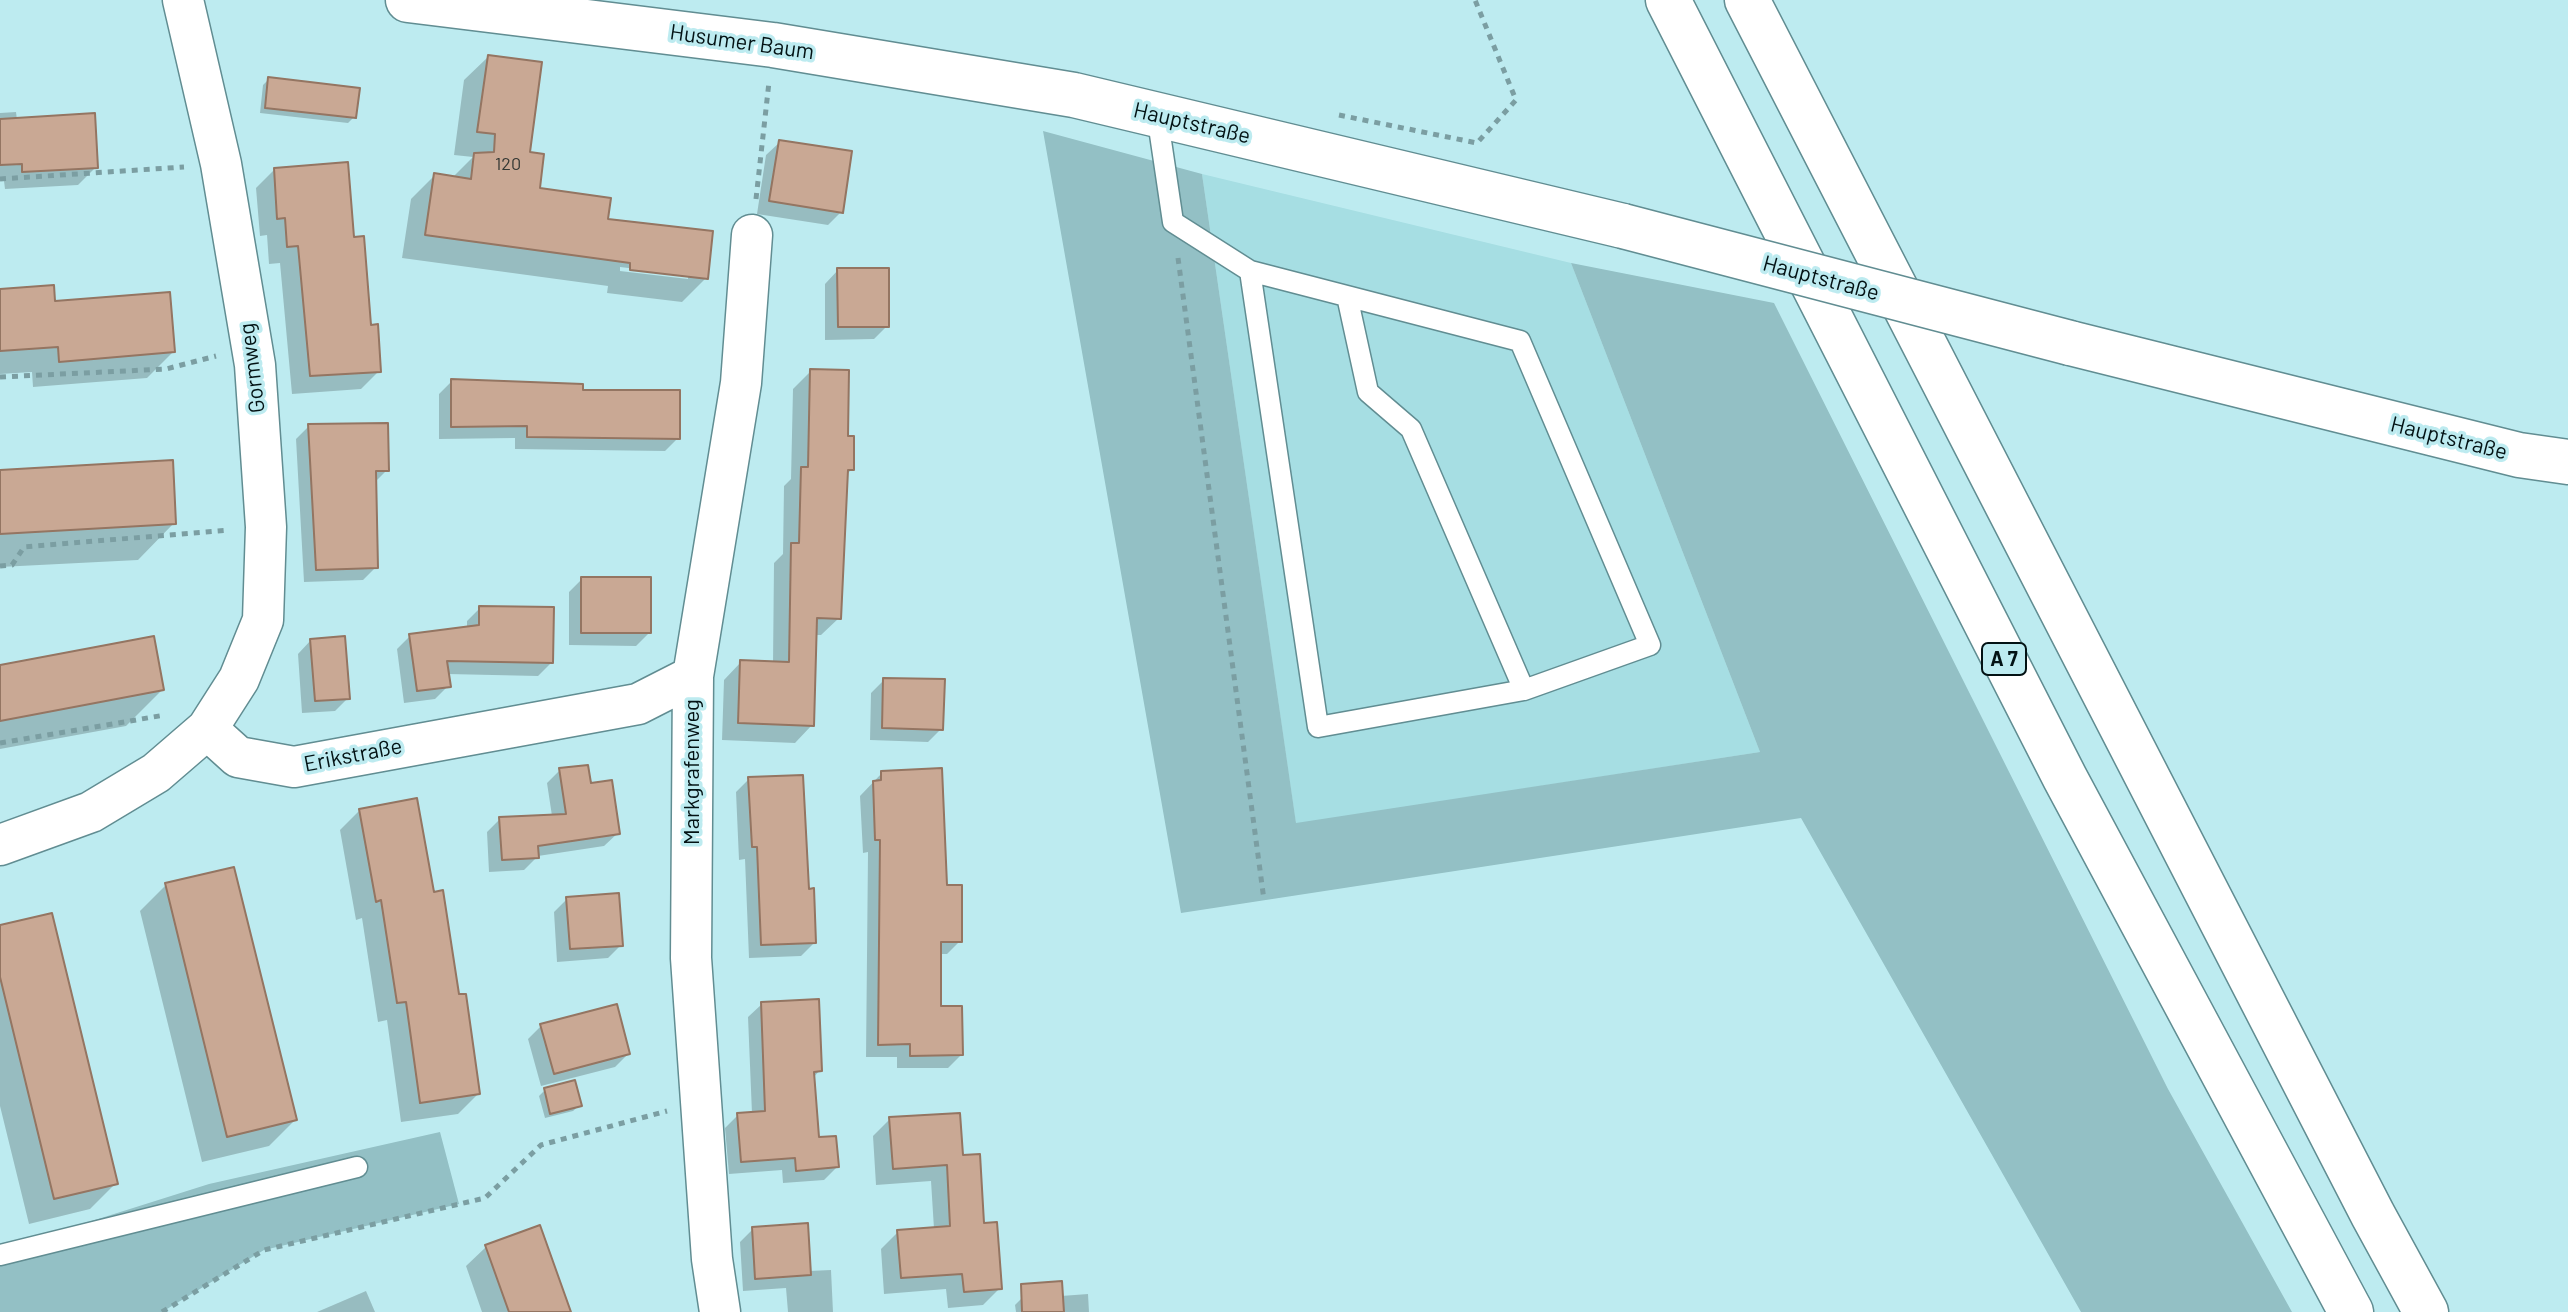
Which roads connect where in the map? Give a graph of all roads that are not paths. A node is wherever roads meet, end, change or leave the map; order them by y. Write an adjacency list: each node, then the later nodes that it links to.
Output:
1 (183, 0): 13 (street, Gormweg)
2 (408, 0): 5 (main road, Husumer Baum)
3 (1668, 0): 18 (main road, A 7)
4 (1747, 0): 19 (main road)
5 (1074, 95): 6 (main road, Hauptstraße)
6 (1157, 114): 8 (lane); 10 (main road, Hauptstraße, bridge)
7 (752, 235): 11 (street, Markgrafenweg)
8 (1250, 271): 9 (lane); 12 (lane)
9 (1347, 296): 12 (lane); 12 (lane)
10 (2568, 462)
11 (693, 676): 13 (street, Erikstraße); 17 (street, Markgrafenweg)
12 (1524, 690)
13 (207, 729): 14 (street)
14 (0, 845)
15 (357, 1167): 16 (lane)
16 (0, 1255)
17 (720, 1312)
18 (2351, 1312)
19 (2426, 1312)

